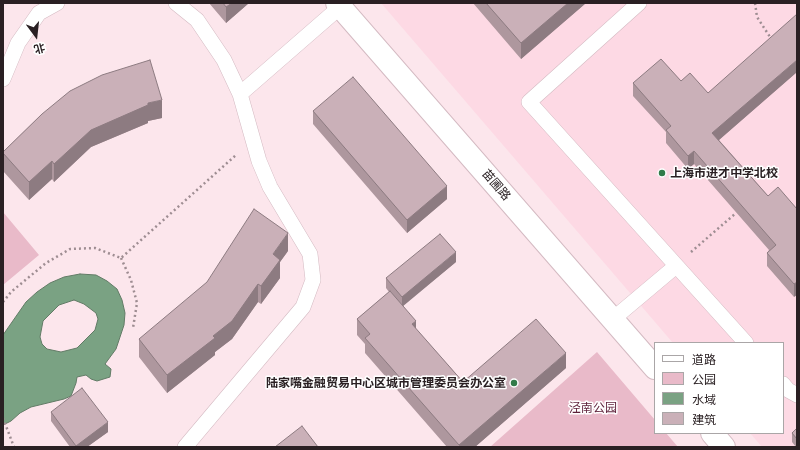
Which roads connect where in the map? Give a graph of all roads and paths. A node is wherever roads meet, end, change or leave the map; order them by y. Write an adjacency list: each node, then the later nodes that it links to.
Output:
1 (57, 3): 7 (lane)
2 (176, 3): 8 (lane)
3 (639, 3): 12 (lane)
4 (755, 3): 6 (path)
5 (338, 5): 8 (lane); 14 (street, 苗圃路)
6 (776, 45)
7 (3, 79)
8 (240, 94): 9 (lane)
9 (253, 140): 11 (path); 23 (lane)
10 (736, 213): 12 (path)
11 (121, 258): 13 (path); 15 (path)
12 (676, 266): 14 (lane); 16 (lane)
13 (3, 302)
14 (613, 319): 17 (street, 苗圃路)
15 (133, 328)
16 (745, 342)
17 (654, 367)
18 (784, 385): 19 (lane)
19 (797, 395)
20 (3, 418): 22 (path)
21 (713, 434): 24 (street)
22 (14, 447)
23 (185, 447)
24 (724, 447)

